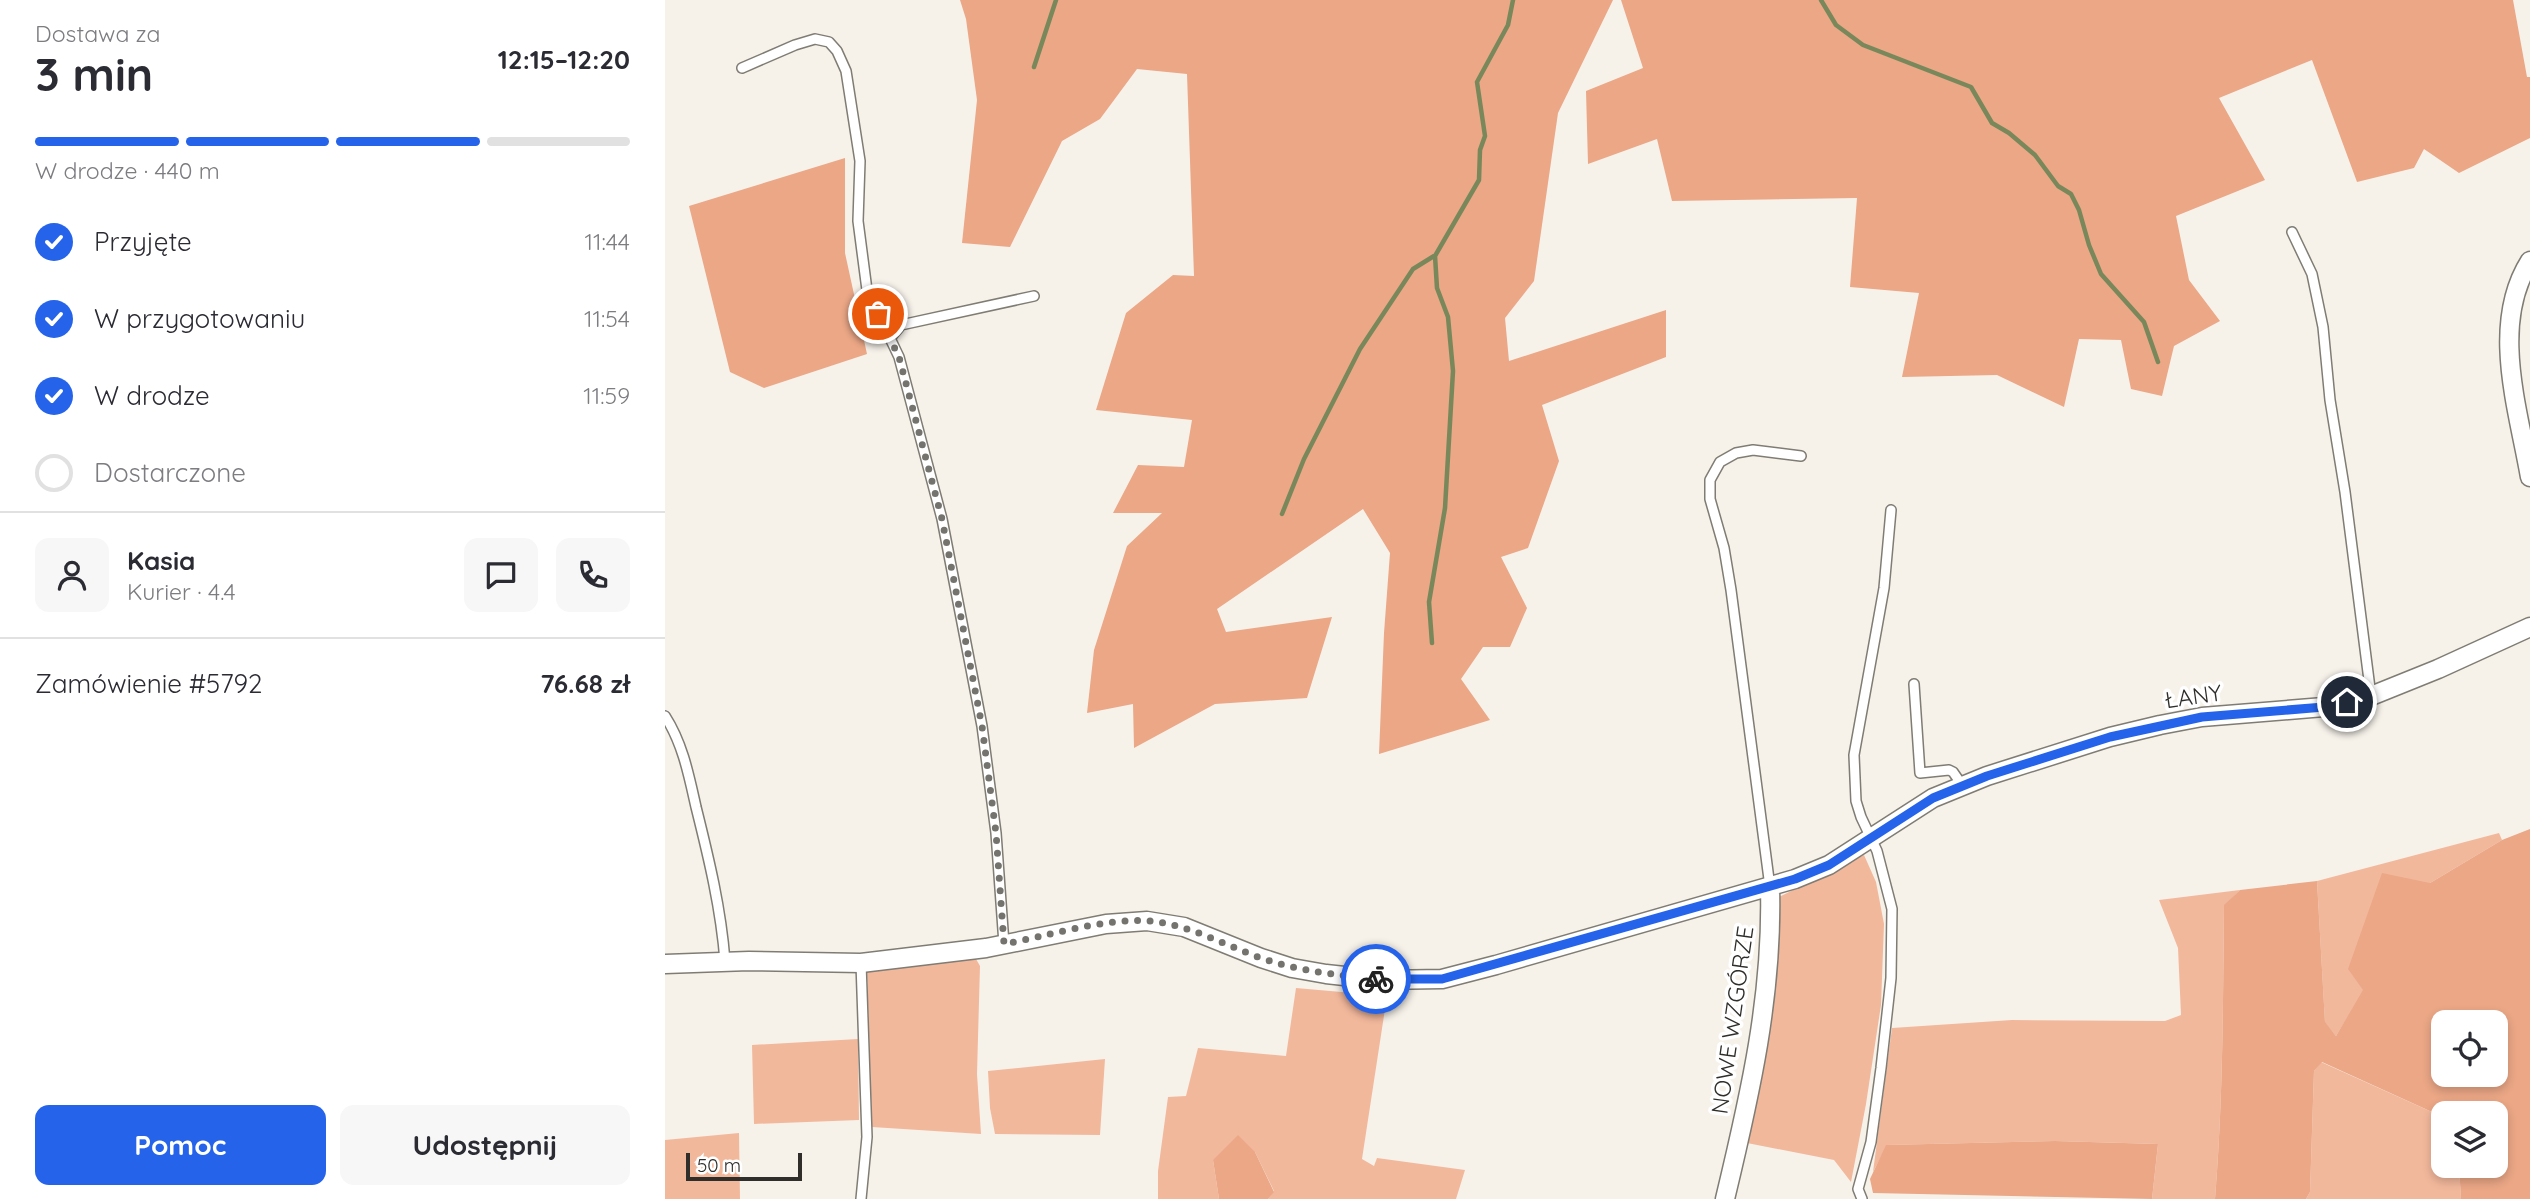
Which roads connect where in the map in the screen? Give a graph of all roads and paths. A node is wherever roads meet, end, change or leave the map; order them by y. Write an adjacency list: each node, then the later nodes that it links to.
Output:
1 (742, 68): 5 (lane)
2 (2292, 232): 11 (lane)
3 (2530, 261): 7 (street)
4 (1034, 296): 5 (lane)
5 (890, 338): 16 (lane)
6 (1801, 456): 15 (lane)
7 (2530, 477)
8 (1891, 510): 14 (lane)
9 (2530, 627): 11 (street, ŁANY)
10 (1914, 684): 13 (lane)
11 (2371, 696): 13 (street, ŁANY)
12 (665, 716): 17 (lane)
13 (1962, 785): 14 (street, ŁANY)
14 (1871, 838): 15 (street, ŁANY); 22 (lane)
15 (1770, 887): 16 (street, ŁANY); 21 (street, NOWE WZGÓRZE)
16 (1004, 944): 18 (street, ŁANY)
17 (725, 961): 18 (street, ŁANY); 19 (street, ŁANY)
18 (861, 963): 20 (lane)
19 (665, 964)
20 (861, 1199)
21 (1725, 1199)
22 (1862, 1199)

